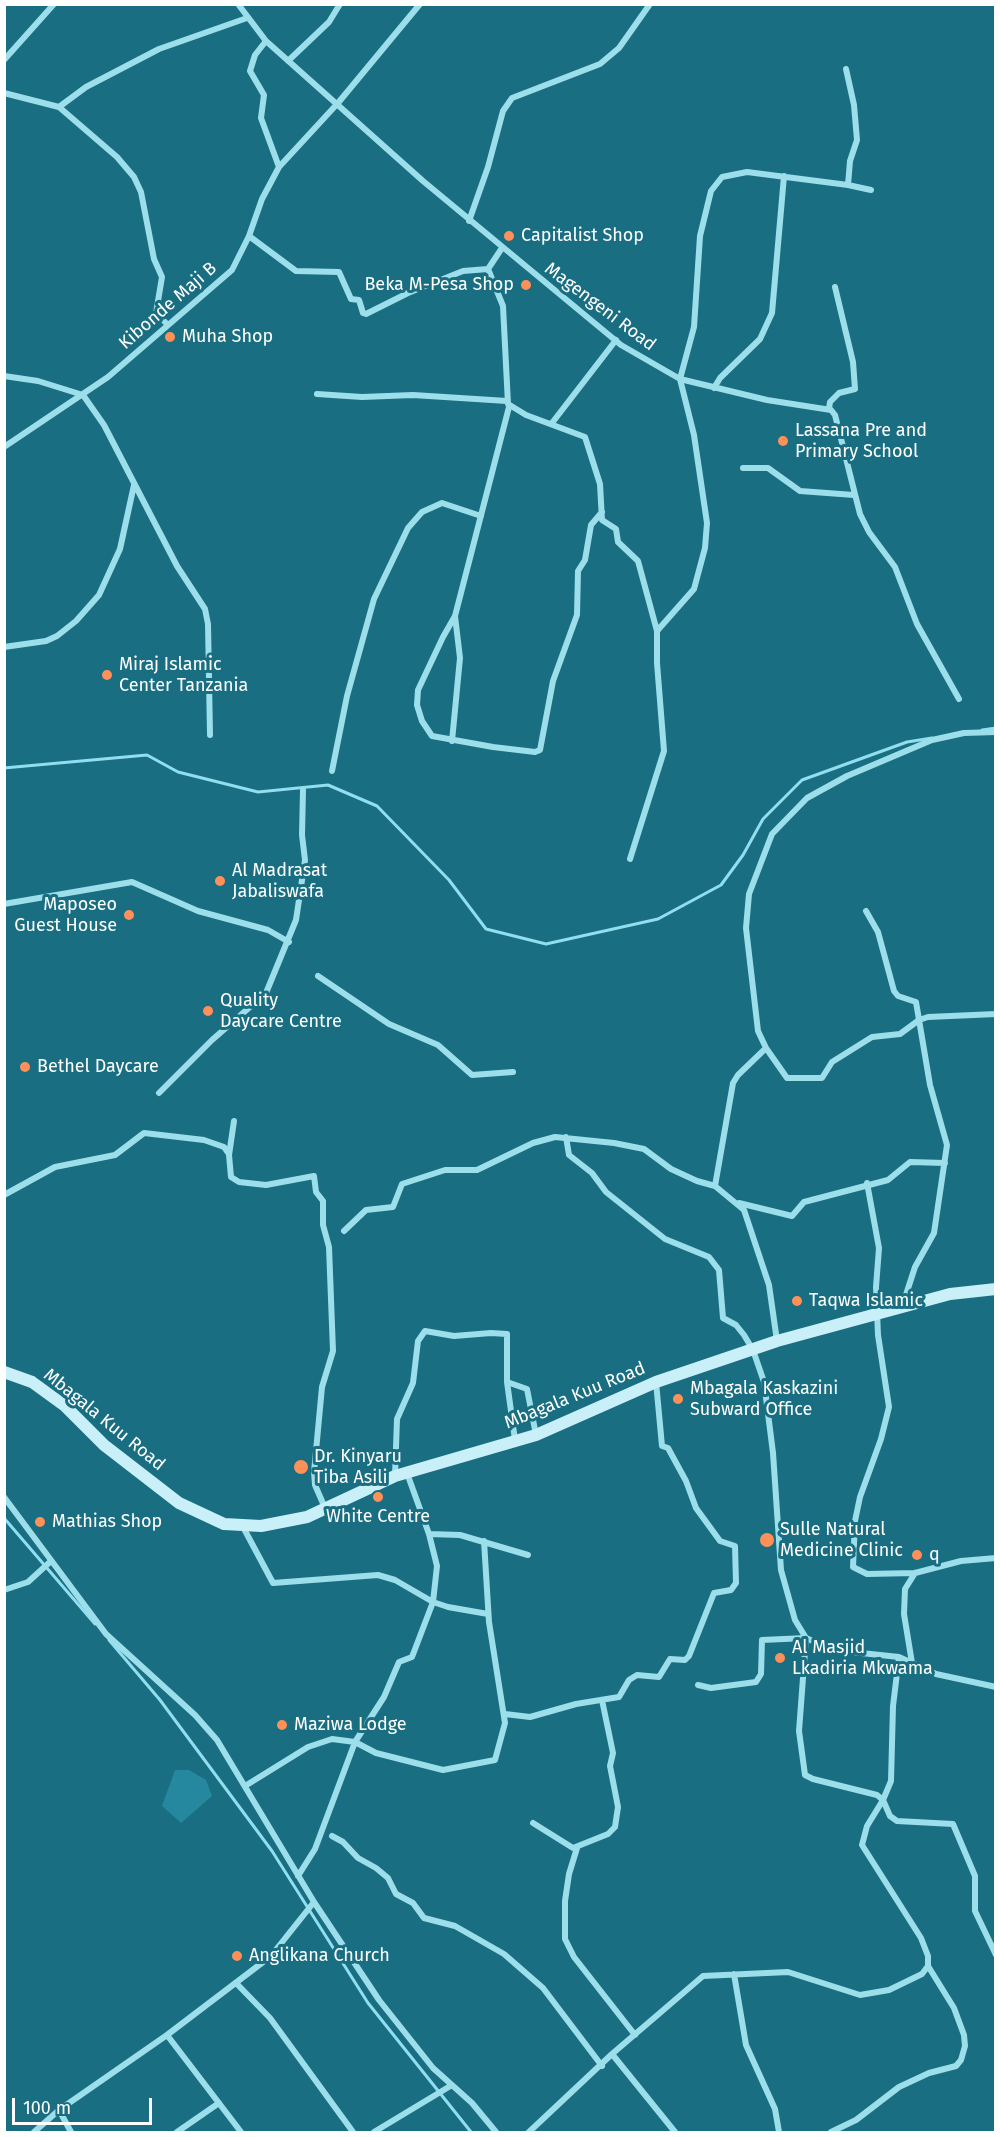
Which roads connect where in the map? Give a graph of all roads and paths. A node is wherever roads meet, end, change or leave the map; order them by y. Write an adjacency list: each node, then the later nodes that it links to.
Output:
1 (54, 4): 8 (street)
2 (238, 4): 6 (street, Magengeni Road)
3 (340, 4): 9 (street)
4 (420, 4): 12 (street, Kibonde Maji B)
5 (650, 4): 18 (street)
6 (248, 18): 7 (street, Magengeni Road); 13 (street)
7 (266, 41): 9 (street, Magengeni Road); 14 (street)
8 (4, 60)
9 (288, 61): 12 (street, Magengeni Road)
10 (846, 69): 16 (street)
11 (4, 93): 13 (street)
12 (338, 103): 14 (street, Kibonde Maji B); 18 (street, Magengeni Road)
13 (58, 107): 23 (street)
14 (279, 167): 19 (street, Kibonde Maji B)
15 (784, 176): 16 (street); 26 (street); 27 (street)
16 (848, 185): 17 (street)
17 (871, 190)
18 (469, 221): 20 (street, Magengeni Road)
19 (249, 236): 21 (street); 23 (street, Kibonde Maji B)
20 (502, 248): 21 (street); 24 (street, Magengeni Road)
21 (488, 269): 30 (street)
22 (835, 287): 31 (street)
23 (166, 324): 29 (street, Kibonde Maji B)
24 (616, 340): 26 (street, Magengeni Road); 32 (street)
25 (4, 376): 29 (street)
26 (680, 379): 27 (street, Magengeni Road); 40 (street)
27 (714, 388): 31 (street, Magengeni Road)
28 (317, 394): 30 (street)
29 (82, 395): 33 (street, Kibonde Maji B); 35 (street)
30 (508, 404): 32 (street); 38 (street)
31 (829, 408): 36 (street)
32 (552, 423): 37 (street)
33 (4, 447)
34 (743, 468): 36 (street)
35 (134, 485): 41 (street); 44 (street)
36 (854, 495): 42 (street)
37 (602, 512): 40 (street); 45 (street)
38 (481, 516): 39 (street); 46 (street)
39 (455, 616): 45 (street); 45 (street)
40 (657, 631): 48 (street)
41 (4, 647)
42 (959, 699)
43 (996, 732): 55 (street)
44 (210, 735)
45 (452, 741)
46 (332, 771)
47 (303, 790): 51 (street)
48 (630, 859)
49 (4, 904): 51 (street)
50 (866, 911): 54 (street)
51 (289, 942): 57 (street)
52 (318, 976): 56 (street)
53 (996, 1014): 54 (street)
54 (920, 1020): 55 (street); 61 (street)
55 (766, 1048): 63 (street)
56 (513, 1072)
57 (159, 1093)
58 (234, 1121): 60 (street)
59 (566, 1137): 63 (street); 66 (street); 71 (street)
60 (230, 1155): 64 (street); 79 (street)
61 (945, 1163): 62 (street); 68 (street)
62 (867, 1184): 65 (street); 69 (street)
63 (715, 1186): 65 (street)
64 (4, 1195)
65 (739, 1203): 70 (street)
66 (344, 1231)
67 (996, 1290): 68 (street, Mbagala Kuu Road)
68 (902, 1307): 69 (street, Mbagala Kuu Road)
69 (877, 1315): 70 (street, Mbagala Kuu Road); 86 (street)
70 (777, 1341): 71 (street, Mbagala Kuu Road)
71 (753, 1350): 74 (street, Mbagala Kuu Road); 90 (street)
72 (4, 1372): 80 (street, Mbagala Kuu Road)
73 (507, 1382): 75 (street); 76 (street); 77 (street)
74 (656, 1382): 75 (street, Mbagala Kuu Road); 95 (street)
75 (536, 1435): 76 (street, Mbagala Kuu Road)
76 (515, 1440): 77 (street, Mbagala Kuu Road)
77 (401, 1474): 79 (street, Mbagala Kuu Road); 81 (street)
78 (4, 1497): 85 (street)
79 (326, 1509): 80 (street, Mbagala Kuu Road)
80 (242, 1524): 88 (street)
81 (429, 1534): 82 (street); 88 (street)
82 (484, 1541): 83 (street); 89 (street)
83 (528, 1555)
84 (996, 1558): 86 (street)
85 (51, 1561): 87 (street); 98 (street)
86 (915, 1573): 92 (street)
87 (4, 1590)
88 (433, 1602): 89 (street); 97 (street)
89 (488, 1614): 96 (street)
90 (806, 1638): 91 (street); 93 (street); 99 (street)
91 (899, 1657): 92 (street); 99 (street)
92 (912, 1663): 94 (street)
93 (698, 1685)
94 (996, 1687)
95 (602, 1700): 96 (street); 102 (street)
96 (505, 1714): 97 (street)
97 (355, 1742): 98 (street); 103 (street)
98 (245, 1786): 103 (street)
99 (883, 1800): 105 (street); 106 (street)
100 (533, 1823): 102 (street)
101 (332, 1836): 112 (street)
102 (577, 1848): 110 (street)
103 (298, 1876): 104 (street)
104 (314, 1902): 108 (street); 113 (street)
105 (996, 1955)
106 (928, 1966): 107 (street); 126 (street)
107 (734, 1974): 110 (street); 125 (street)
108 (236, 1983): 109 (street); 120 (street)
109 (167, 2035): 114 (street); 115 (street)
110 (635, 2035): 111 (street)
111 (612, 2055): 112 (street); 124 (street)
112 (602, 2066): 123 (street)
113 (452, 2085): 121 (street); 122 (street)
114 (219, 2103): 118 (street); 119 (street)
115 (59, 2110): 116 (street); 117 (street)
116 (34, 2133)
117 (71, 2133)
118 (177, 2133)
119 (241, 2133)
120 (353, 2133)
121 (374, 2133)
122 (496, 2133)
123 (529, 2133)
124 (675, 2133)
125 (779, 2133)
126 (831, 2133)

